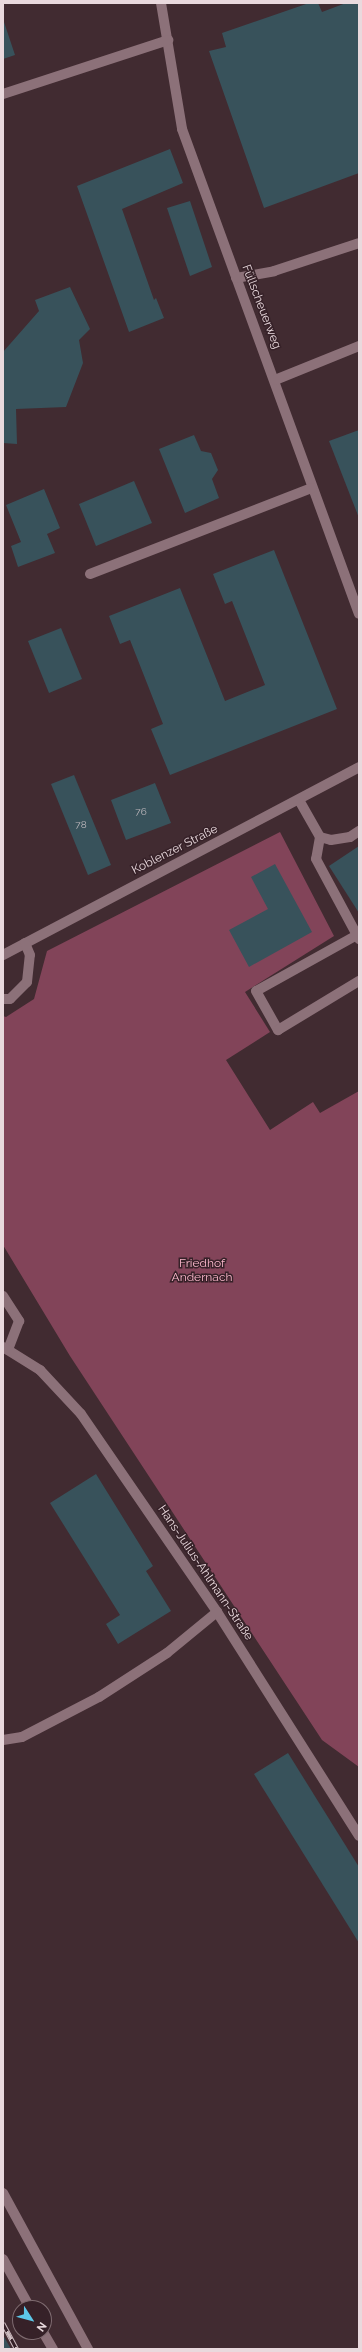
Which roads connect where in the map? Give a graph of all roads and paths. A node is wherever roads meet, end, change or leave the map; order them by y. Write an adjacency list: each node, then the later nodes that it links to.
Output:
1 (161, 3): 2 (street, Füllscheuerweg)
2 (168, 40): 3 (street); 5 (street, Füllscheuerweg)
3 (3, 94)
4 (359, 244): 5 (street)
5 (236, 278): 7 (street, Füllscheuerweg)
6 (359, 346): 7 (street)
7 (275, 380): 8 (street, Füllscheuerweg)
8 (312, 488): 9 (street); 10 (street, Füllscheuerweg)
9 (90, 574)
10 (359, 614)
11 (359, 767): 12 (street, Koblenzer Straße)
12 (299, 800): 14 (street); 16 (street, Koblenzer Straße)
13 (359, 831): 14 (street)
14 (320, 837): 15 (street)
15 (358, 937): 18 (street)
16 (25, 943): 17 (street, Koblenzer Straße); 19 (street)
17 (3, 955)
18 (359, 981)
19 (3, 999)
20 (3, 1296): 21 (street)
21 (6, 1348): 22 (street, Hans-Julius-Ahlmann-Straße)
22 (217, 1612): 23 (street); 24 (street, Hans-Julius-Ahlmann-Straße)
23 (3, 1740)
24 (359, 1836)
25 (3, 2193): 30 (street)
26 (3, 2259): 27 (street)
27 (26, 2300)
28 (48, 2340): 29 (street)
29 (53, 2349)
30 (88, 2349)

